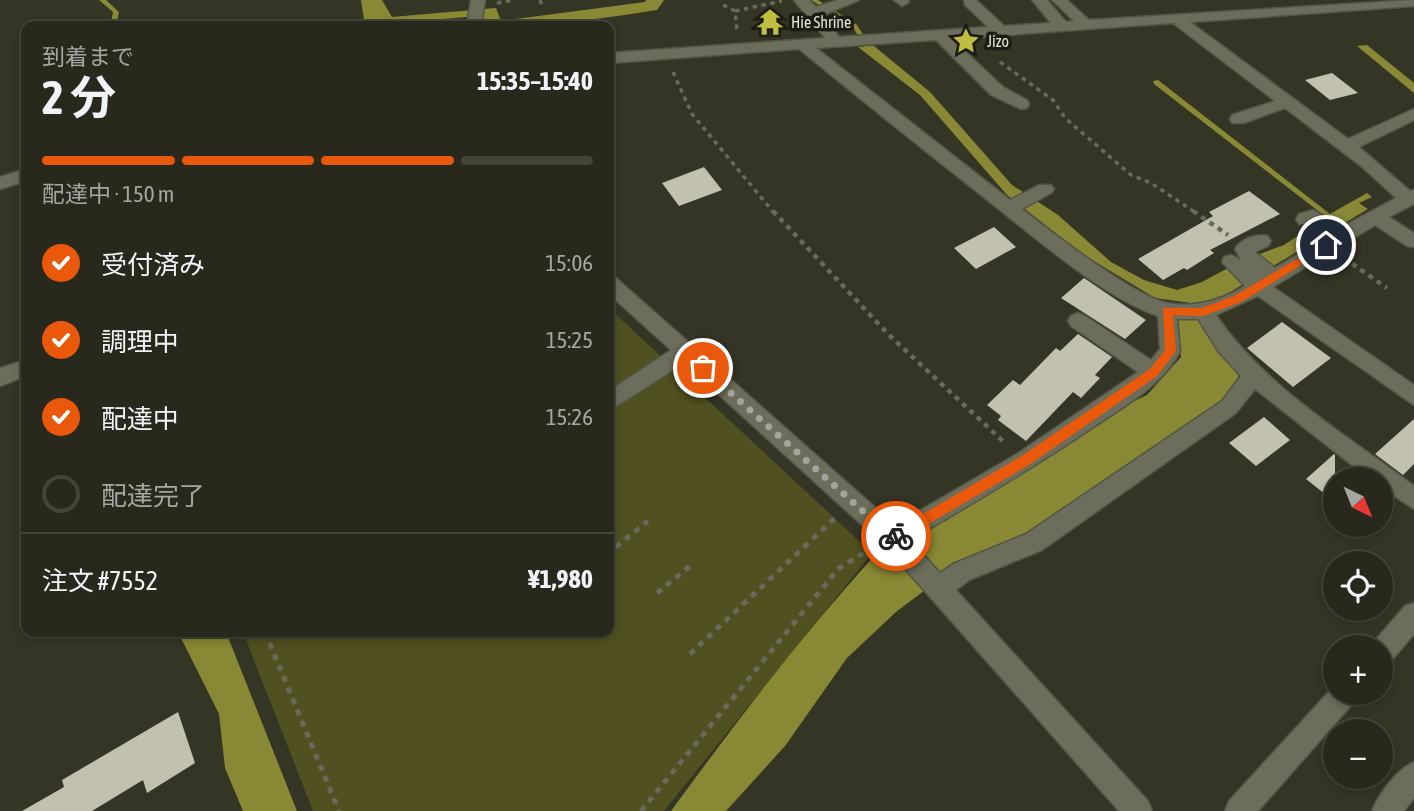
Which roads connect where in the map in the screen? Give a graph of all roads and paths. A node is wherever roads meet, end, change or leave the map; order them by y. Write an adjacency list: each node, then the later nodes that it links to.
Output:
1 (478, 0): 16 (street)
2 (540, 0): 12 (path)
3 (786, 0): 14 (path)
4 (801, 0): 13 (street)
5 (852, 0): 13 (street)
6 (1039, 0): 18 (street)
7 (1059, 0): 17 (street)
8 (970, 2): 19 (street)
9 (1414, 2): 10 (street)
10 (1326, 3): 15 (street)
11 (723, 5): 14 (path)
12 (541, 6)
13 (822, 10): 22 (street)
14 (735, 11): 24 (path)
15 (1177, 19): 17 (street); 27 (street)
16 (475, 21)
17 (1086, 25): 18 (street)
18 (1063, 27): 19 (street)
19 (999, 30): 21 (street)
20 (940, 34): 21 (street); 22 (street); 28 (street)
21 (968, 34): 41 (path)
22 (835, 42): 23 (street)
23 (803, 45): 24 (street); 36 (street)
24 (739, 49): 25 (street)
25 (665, 55): 26 (street); 55 (path)
26 (614, 58)
27 (1287, 102): 30 (street); 31 (street)
28 (1021, 104)
29 (1413, 114): 31 (street)
30 (1238, 119)
31 (1346, 147): 35 (street)
32 (21, 177): 33 (street)
33 (0, 183)
34 (1042, 191): 36 (street)
35 (1411, 198): 37 (street)
36 (1013, 207): 45 (street)
37 (1375, 216): 38 (street); 40 (street)
38 (1324, 229): 42 (street); 44 (path)
39 (1262, 241): 41 (street)
40 (1413, 241)
41 (1241, 256): 42 (street)
42 (1264, 280): 46 (street); 53 (street)
43 (614, 288): 48 (street)
44 (1387, 288)
45 (1167, 311): 46 (street); 50 (street)
46 (1203, 312): 51 (street)
47 (1078, 321): 50 (street)
48 (684, 352): 54 (street); 57 (street)
49 (21, 370): 52 (street)
50 (1153, 372): 55 (street)
51 (1254, 376): 56 (street); 62 (street)
52 (0, 377)
53 (1414, 396)
54 (614, 399)
55 (1025, 461): 59 (street)
56 (1414, 499)
57 (852, 502): 59 (street); 67 (path)
58 (648, 521): 60 (path)
59 (893, 538): 62 (street); 71 (path)
60 (616, 547)
61 (690, 566): 63 (path)
62 (940, 588): 72 (street)
63 (657, 593)
64 (1414, 615): 66 (street)
65 (267, 637): 70 (path)
66 (1393, 639)
67 (690, 654)
68 (1334, 705): 73 (street)
69 (1414, 776): 74 (street)
70 (339, 811)
71 (641, 811)
72 (1138, 811)
73 (1239, 811)
74 (1386, 811)

